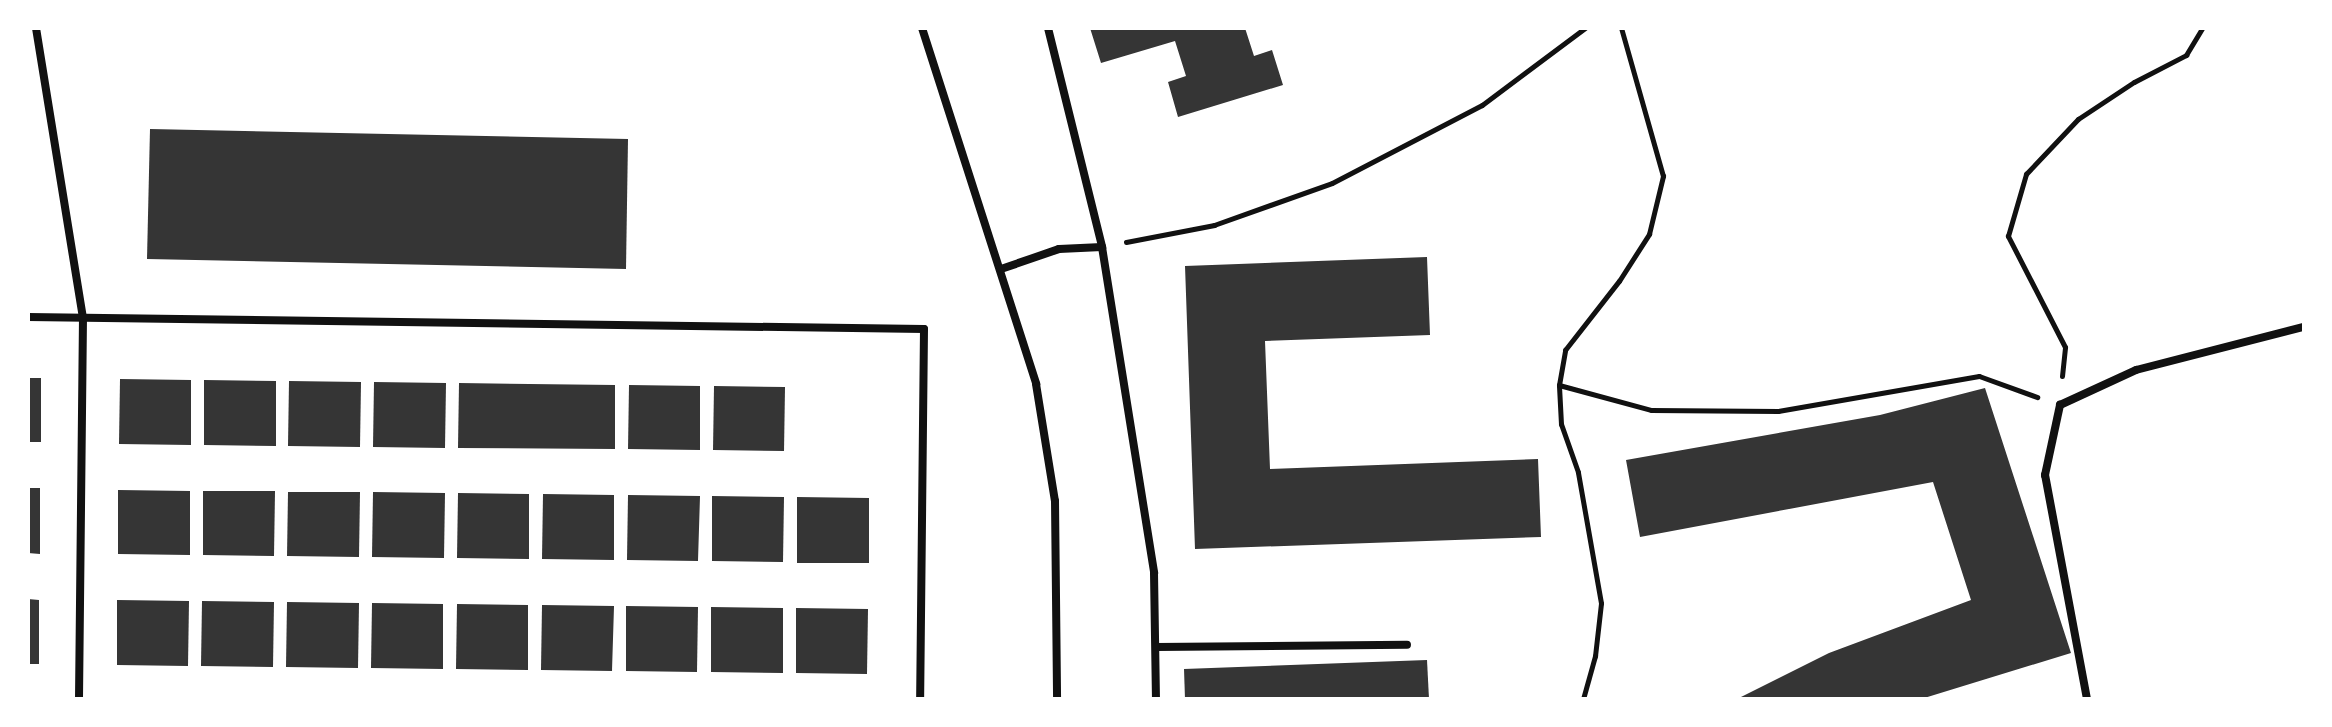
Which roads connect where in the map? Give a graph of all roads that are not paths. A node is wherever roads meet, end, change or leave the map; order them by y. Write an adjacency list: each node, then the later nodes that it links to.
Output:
1 (36, 28): 7 (street)
2 (922, 28): 5 (street)
3 (1048, 28): 4 (street)
4 (1102, 247): 5 (street); 10 (street)
5 (1001, 269): 13 (street)
6 (28, 317): 7 (street)
7 (83, 317): 11 (street); 12 (street)
8 (2304, 327): 15 (street)
9 (1407, 645): 10 (street)
10 (1156, 647): 14 (street)
11 (79, 699)
12 (920, 699)
13 (1057, 699)
14 (1156, 699)
15 (2087, 699)

